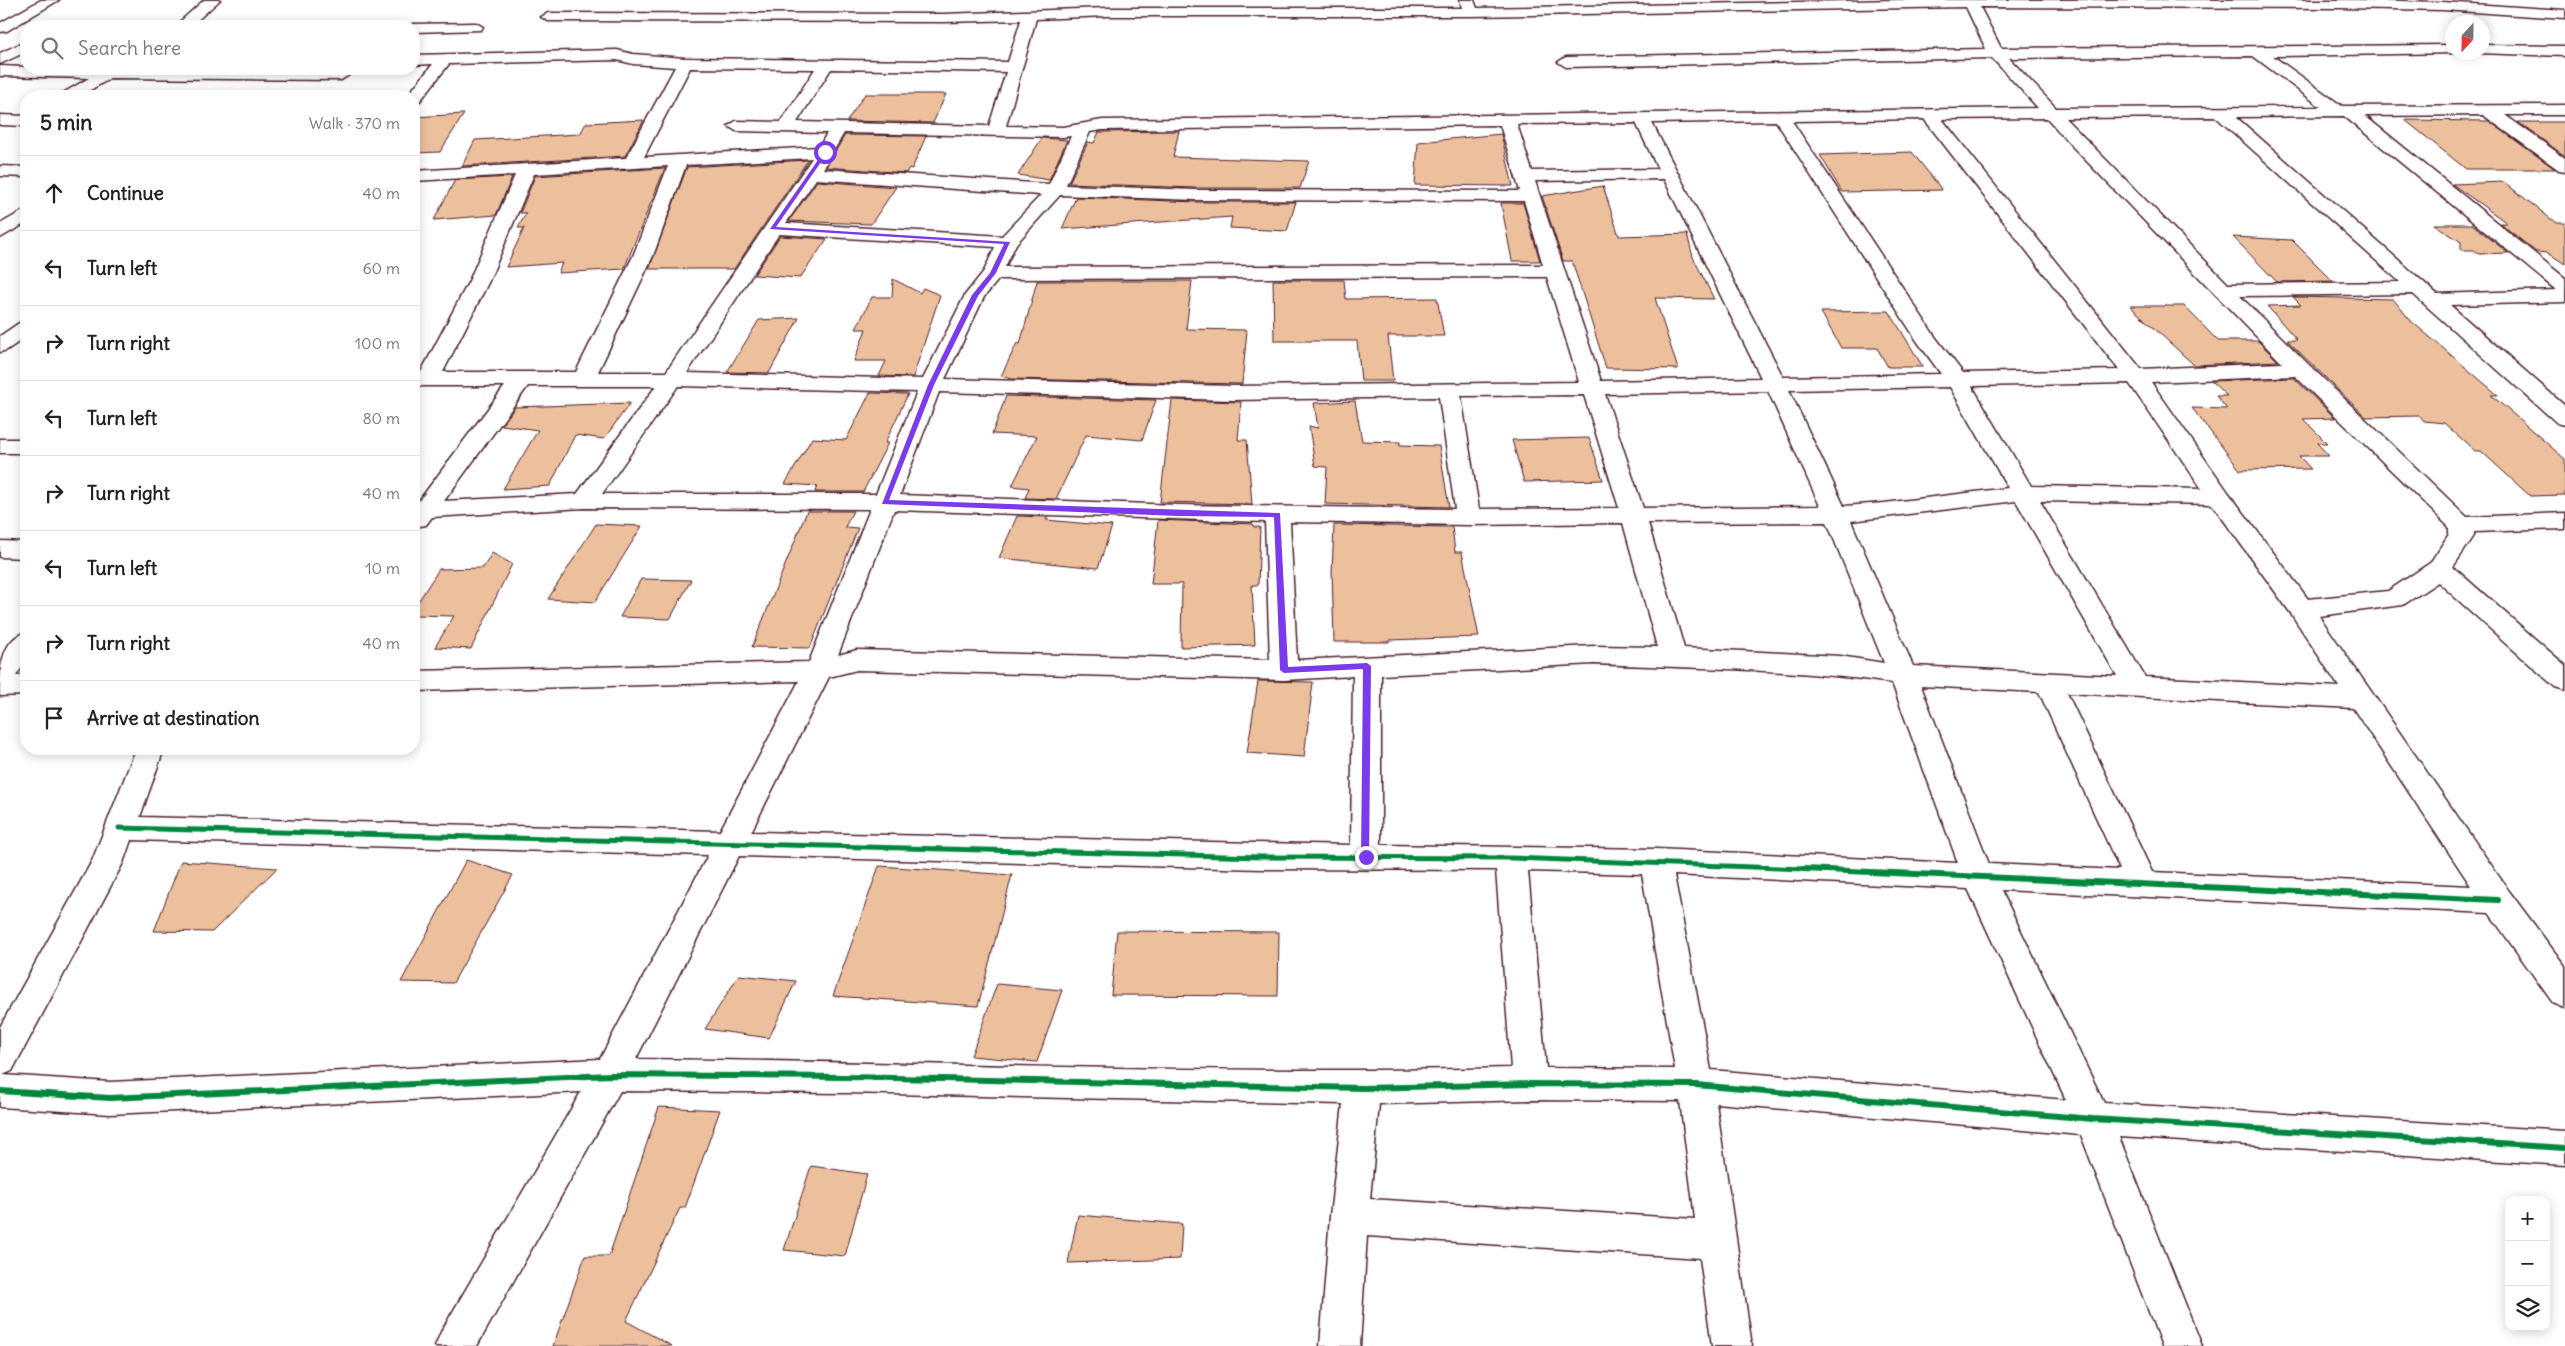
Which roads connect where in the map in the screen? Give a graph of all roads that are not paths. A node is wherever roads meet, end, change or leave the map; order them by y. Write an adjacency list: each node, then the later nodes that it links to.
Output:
1 (52, 0): 26 (street)
2 (213, 0): 24 (street)
3 (562, 0): 20 (street)
4 (804, 0): 22 (street)
5 (853, 0): 23 (street)
6 (981, 0): 21 (street)
7 (2097, 1): 8 (street); 9 (street)
8 (1970, 2): 11 (street); 36 (street)
9 (2217, 2): 10 (street)
10 (2338, 2): 18 (street)
11 (1843, 3): 13 (street)
12 (1585, 4): 13 (street); 17 (street)
13 (1710, 4)
14 (1107, 6): 15 (street); 19 (street)
15 (1223, 6): 16 (street)
16 (1344, 6): 17 (street)
17 (1469, 6)
18 (2565, 14)
19 (1030, 15): 21 (street); 44 (street)
20 (548, 17): 22 (street); 29 (street)
21 (973, 17): 23 (street)
22 (792, 19): 23 (street)
23 (840, 19)
24 (189, 20)
25 (476, 26): 27 (street)
26 (1, 28): 28 (street)
27 (420, 28)
28 (20, 29)
29 (536, 32)
30 (20, 49): 37 (street)
31 (2445, 50): 35 (street)
32 (2490, 50): 33 (street)
33 (2545, 51): 34 (street); 42 (street)
34 (2565, 51)
35 (2258, 52): 36 (street); 59 (street)
36 (1996, 53): 40 (street); 60 (street)
37 (0, 59)
38 (445, 59): 39 (street); 41 (street); 55 (street)
39 (420, 60)
40 (1566, 62)
41 (685, 63): 43 (street); 74 (street)
42 (2565, 64)
43 (826, 65): 44 (street); 68 (street)
44 (1016, 68): 71 (street)
45 (0, 71): 46 (street)
46 (20, 71)
47 (106, 75): 52 (street)
48 (185, 75): 51 (street)
49 (236, 75): 51 (street)
50 (341, 75): 54 (street)
51 (223, 76): 53 (street)
52 (79, 90)
53 (202, 90)
54 (324, 90)
55 (420, 90)
56 (2484, 109): 57 (street); 59 (street); 75 (street)
57 (2565, 110)
58 (2220, 112): 59 (street); 60 (street); 94 (street)
59 (2343, 112): 92 (street)
60 (2052, 113): 61 (street); 93 (street)
61 (1928, 114): 62 (street); 97 (street)
62 (1781, 116): 63 (street); 102 (street)
63 (1642, 118): 66 (street); 80 (street)
64 (0, 120): 65 (street)
65 (20, 121)
66 (1507, 121): 70 (street); 82 (street)
67 (736, 126): 68 (street)
68 (785, 128): 69 (street)
69 (838, 128): 71 (street); 72 (street)
70 (1083, 128): 71 (street); 83 (street)
71 (996, 132)
72 (825, 152): 73 (street); 79 (street)
73 (680, 159): 74 (street); 99 (street)
74 (633, 162): 76 (street)
75 (2565, 166)
76 (528, 169): 81 (street); 98 (street)
77 (0, 171): 78 (street)
78 (20, 172)
79 (810, 173): 83 (street); 86 (street)
80 (1670, 174): 82 (street); 103 (street)
81 (420, 176)
82 (1524, 176): 84 (street)
83 (1056, 190): 84 (street); 89 (street)
84 (1530, 196): 90 (street)
85 (20, 219): 87 (street)
86 (772, 228): 89 (street); 100 (street)
87 (0, 233): 88 (street)
88 (20, 235)
89 (1007, 242): 91 (street)
90 (1553, 271): 91 (street); 105 (street)
91 (993, 273): 104 (street)
92 (2565, 288)
93 (2222, 290): 94 (street); 96 (street)
94 (2424, 294): 95 (street); 107 (street)
95 (2565, 296)
96 (2300, 368): 97 (street); 122 (street)
97 (2135, 376): 102 (street); 111 (street)
98 (422, 379): 101 (street)
99 (584, 379): 100 (street); 101 (street)
100 (672, 379): 104 (street); 112 (street)
101 (520, 380): 114 (street)
102 (1957, 380): 103 (street); 110 (street)
103 (1775, 383): 105 (street); 116 (street)
104 (931, 385): 106 (street); 113 (street)
105 (1594, 388): 106 (street); 118 (street)
106 (1449, 390): 119 (street)
107 (2565, 418)
108 (0, 446): 109 (street)
109 (20, 446)
110 (2024, 493): 111 (street); 116 (street); 139 (street)
111 (2219, 497): 127 (street)
112 (584, 501): 113 (street); 117 (street)
113 (885, 502): 115 (street); 131 (street)
114 (420, 511)
115 (1278, 514): 119 (street); 132 (street)
116 (1836, 514): 118 (street); 133 (street)
117 (420, 515)
118 (1633, 515): 119 (street); 129 (street)
119 (1468, 517)
120 (2565, 520): 121 (street)
121 (2540, 523): 122 (street); 123 (street)
122 (2461, 525): 126 (street)
123 (2565, 541)
124 (0, 549): 125 (street)
125 (20, 550)
126 (2439, 569): 127 (street); 135 (street)
127 (2301, 609): 141 (street)
128 (20, 649): 134 (street)
129 (1674, 658): 130 (street); 133 (street)
130 (1367, 666): 132 (street); 145 (street)
131 (818, 670): 132 (street); 136 (street); 144 (street)
132 (1284, 670)
133 (1903, 675): 137 (street); 148 (street)
134 (0, 677)
135 (2565, 680)
136 (420, 681)
137 (2048, 682): 139 (street); 149 (street)
138 (20, 685): 140 (street)
139 (2136, 685): 141 (street)
140 (0, 686)
141 (2362, 698): 150 (street)
142 (148, 755): 143 (street)
143 (119, 828): 144 (street); 152 (street)
144 (730, 842): 145 (street); 153 (street)
145 (1366, 857): 146 (street)
146 (1511, 858): 147 (street); 154 (street)
147 (1656, 862): 148 (street); 155 (street)
148 (1979, 878): 149 (street); 158 (street)
149 (2142, 884): 150 (street)
150 (2498, 900): 151 (street)
151 (2565, 993)
152 (0, 1060)
153 (610, 1075): 156 (street); 157 (street); 162 (street)
154 (1530, 1084): 155 (street); 156 (street)
155 (1696, 1085): 158 (street); 161 (street)
156 (1363, 1088): 160 (street)
157 (0, 1091)
158 (2093, 1119): 159 (street); 165 (street)
159 (2565, 1148)
160 (1349, 1216): 161 (street); 163 (street)
161 (1717, 1240): 164 (street)
162 (455, 1346)
163 (1340, 1346)
164 (1732, 1346)
165 (2182, 1346)

